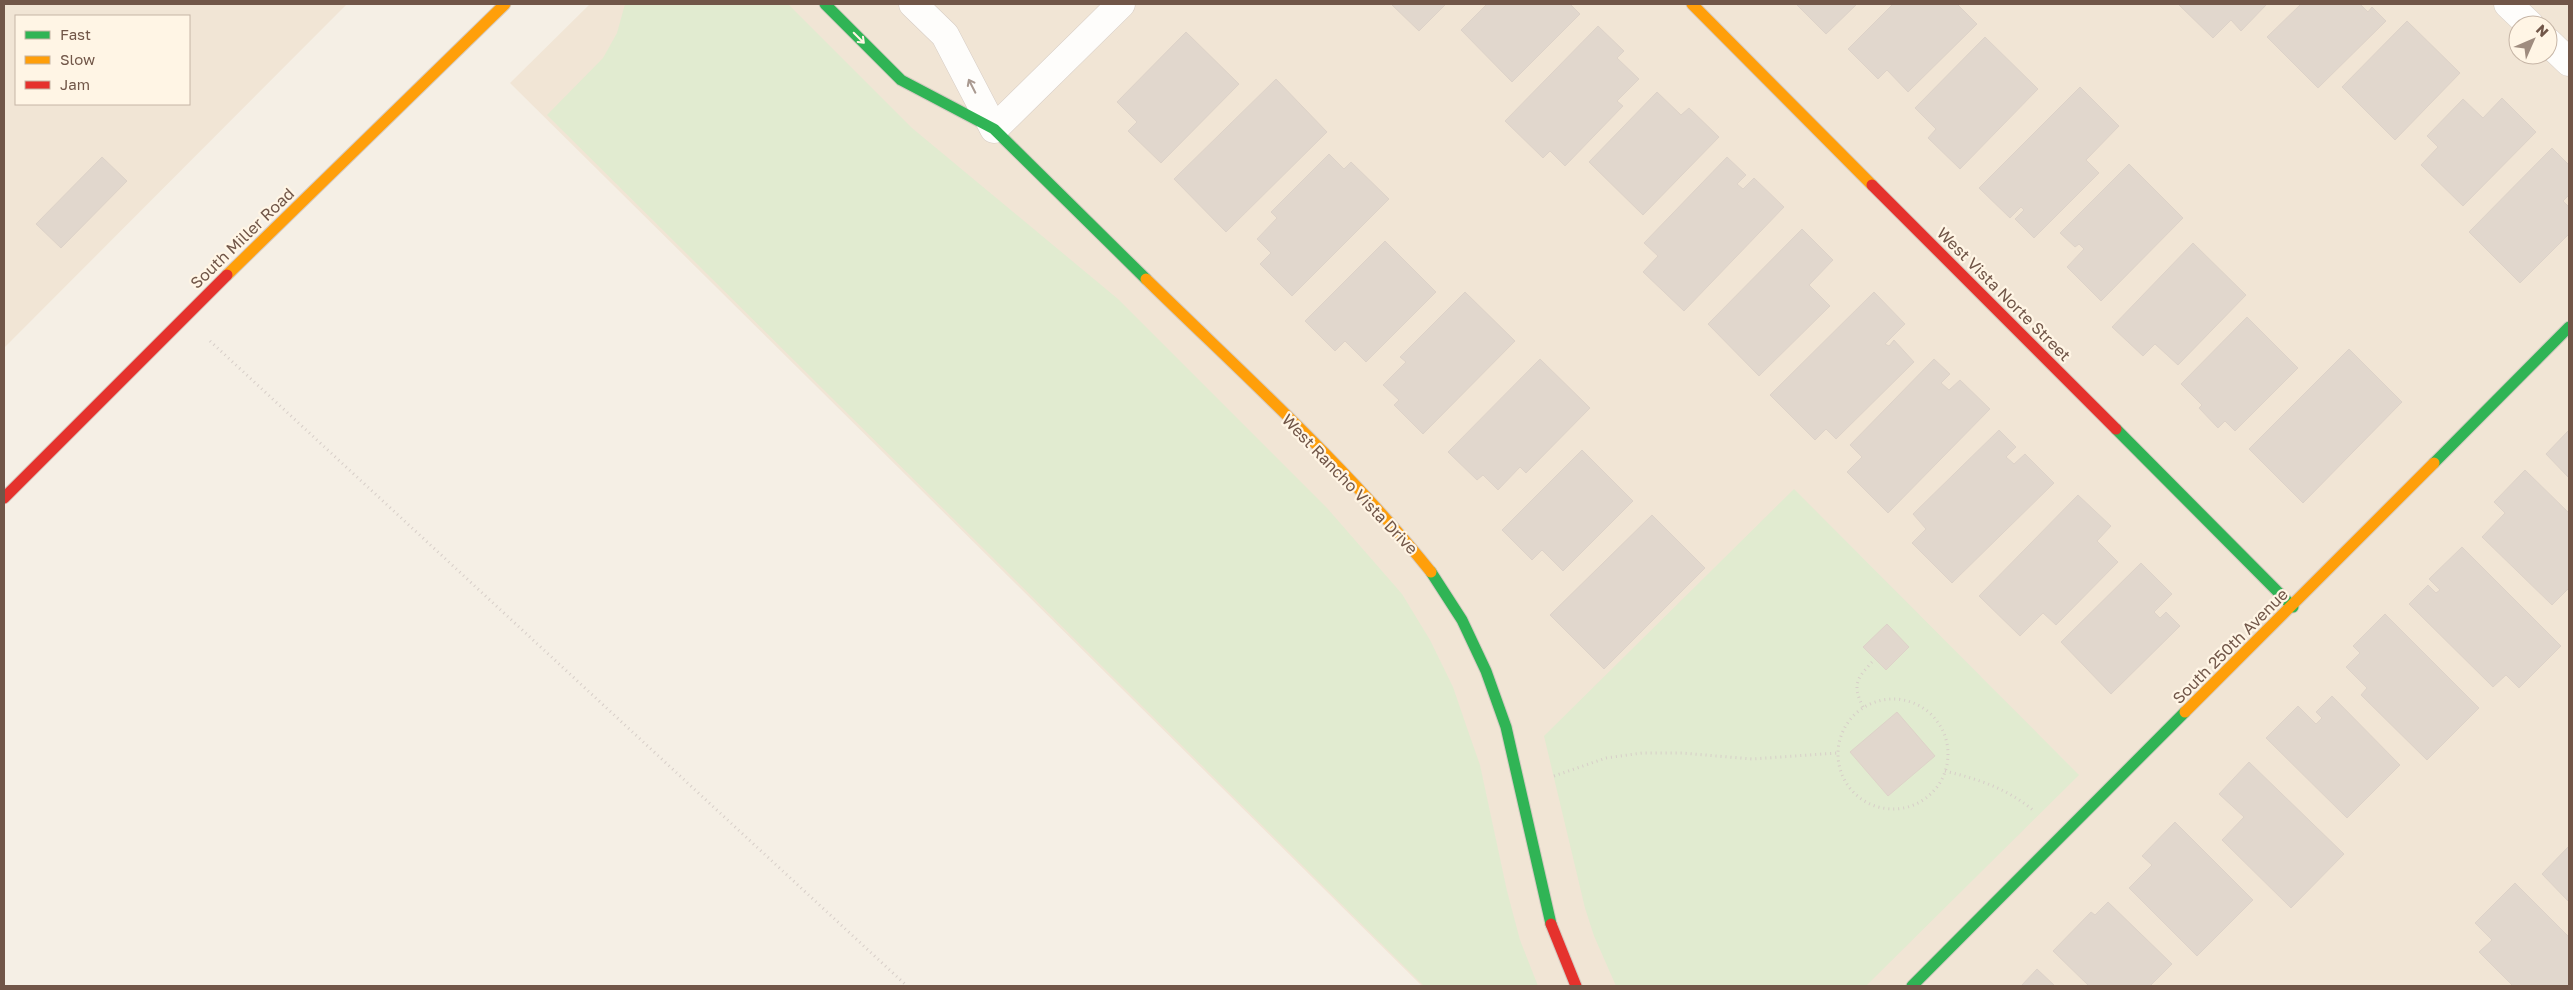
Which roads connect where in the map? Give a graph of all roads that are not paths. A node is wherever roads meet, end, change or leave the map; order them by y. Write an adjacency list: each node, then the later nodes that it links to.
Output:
1 (505, 4): 12 (street, South Miller Road)
2 (825, 4): 10 (street, West Rancho Vista Drive, one-way to 10)
3 (913, 4): 10 (street, West Rancho Vista Drive, one-way to 3)
4 (1120, 4): 10 (street)
5 (1692, 4): 13 (street, West Vista Norte Street)
6 (2508, 4): 7 (street)
7 (2520, 15)
8 (2558, 52): 9 (street)
9 (2569, 62)
10 (994, 129): 14 (street, West Rancho Vista Drive)
11 (2569, 327): 13 (street, South 250th Avenue)
12 (4, 498)
13 (2293, 606): 15 (street, South 250th Avenue)
14 (1576, 986)
15 (1912, 986)

